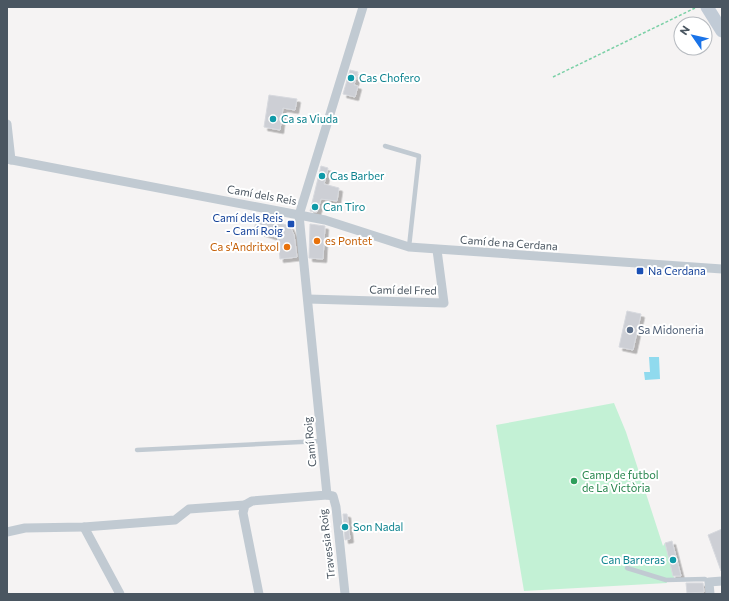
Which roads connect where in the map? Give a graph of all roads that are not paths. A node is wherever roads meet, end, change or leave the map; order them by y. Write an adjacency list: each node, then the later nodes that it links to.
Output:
1 (363, 7): 7 (street, Camí dels Reis)
2 (707, 7): 3 (street)
3 (722, 31)
4 (7, 124): 6 (street)
5 (384, 146): 8 (lane)
6 (9, 160): 7 (street, Camí dels Reis)
7 (300, 214): 8 (street, Camí de na Cerdana); 11 (street, Camí Roig)
8 (409, 247): 9 (street, Camí de na Cerdana)
9 (437, 250): 10 (street, Camí de na Cerdana); 11 (street, Camí del Fred)
10 (722, 269)
11 (308, 299): 12 (street, Camí Roig)
12 (322, 441): 13 (lane); 14 (street, Camí Roig)
13 (137, 450)
14 (327, 495): 15 (street); 23 (street, Travessia Roig)
15 (245, 505): 16 (street); 22 (street)
16 (84, 527): 17 (street); 21 (street)
17 (7, 532)
18 (627, 568): 20 (lane)
19 (722, 581): 20 (street)
20 (709, 582): 24 (street)
21 (120, 594)
22 (258, 594)
23 (345, 594)
24 (710, 594)

